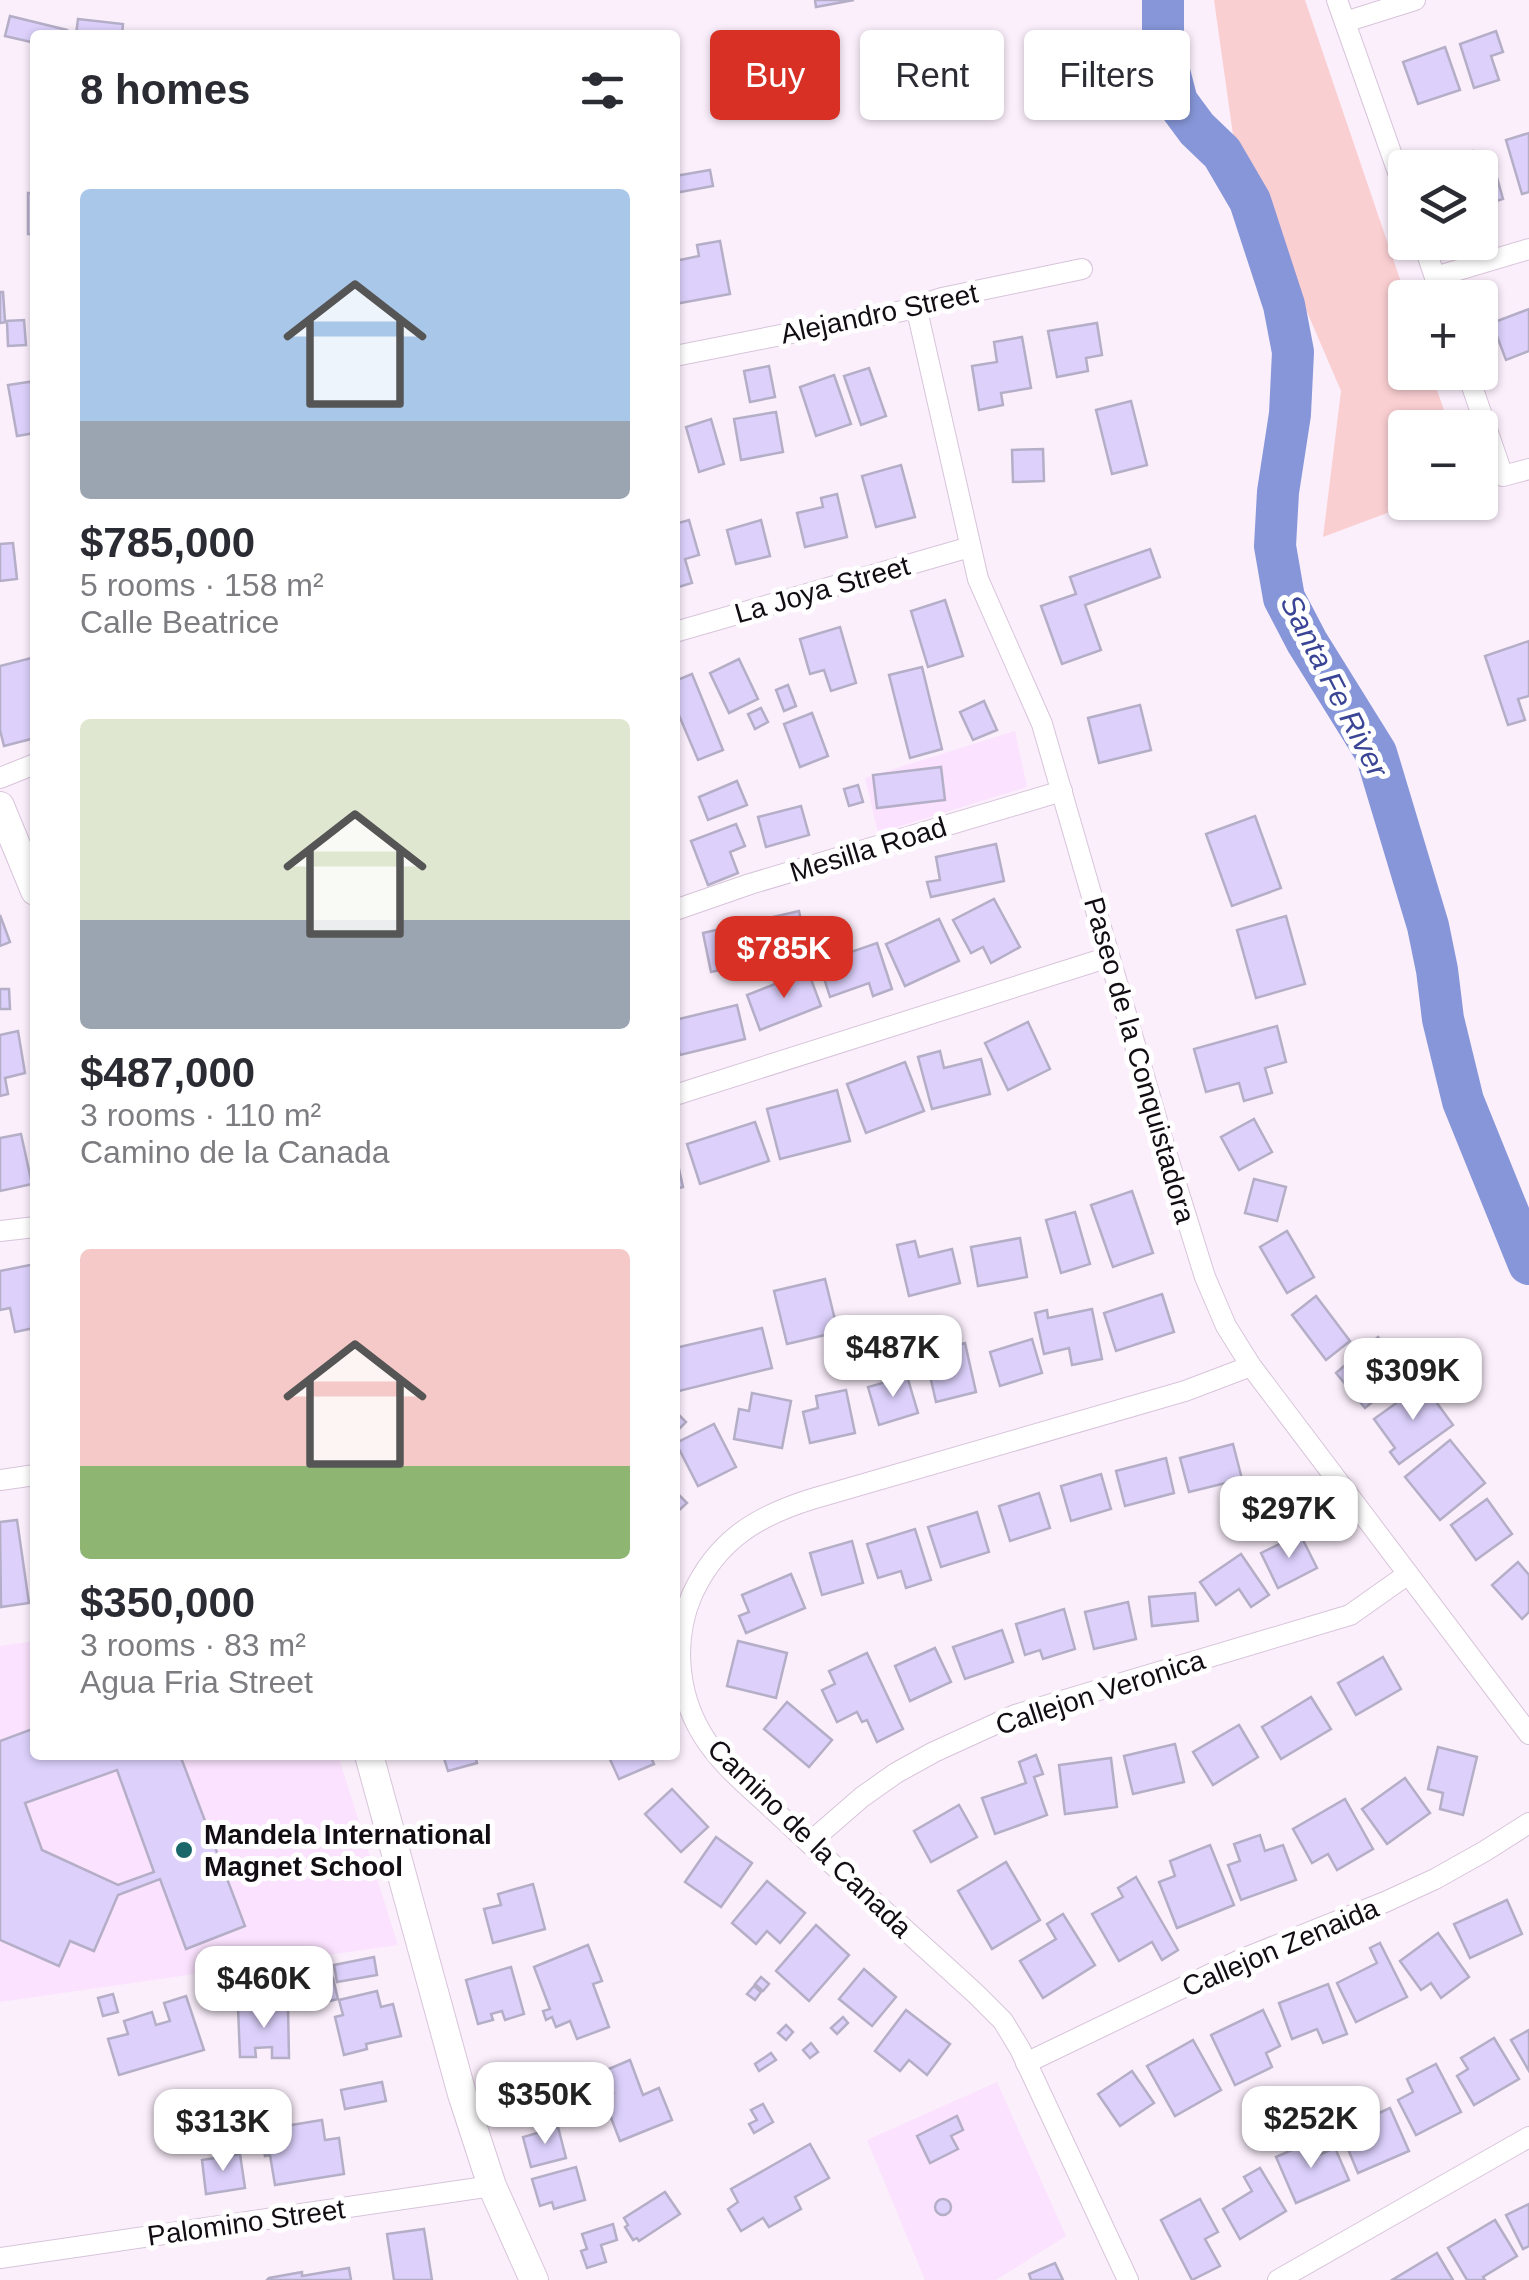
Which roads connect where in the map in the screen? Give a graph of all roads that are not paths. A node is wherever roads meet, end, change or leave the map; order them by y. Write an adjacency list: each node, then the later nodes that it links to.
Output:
1 (1338, 0): 3 (street)
2 (1415, 0): 3 (street)
3 (1345, 22): 4 (street)
4 (1390, 150)
5 (1529, 249): 7 (street)
6 (1082, 269): 8 (street, Alejandro Street)
7 (1457, 280)
8 (916, 306): 9 (street, Alejandro Street); 12 (street, Paseo de la Conquistadora)
9 (680, 355)
10 (1474, 390): 11 (street)
11 (1529, 469)
12 (970, 547): 13 (street, La Joya Street); 16 (street, Paseo de la Conquistadora)
13 (680, 631)
14 (30, 766): 15 (street)
15 (0, 778)
16 (1062, 792): 19 (street, Mesilla Road); 20 (street, Paseo de la Conquistadora)
17 (0, 806): 18 (street)
18 (30, 879)
19 (680, 908)
20 (1109, 957): 21 (street); 24 (street, Paseo de la Conquistadora)
21 (680, 1093)
22 (30, 1228): 23 (street)
23 (0, 1231)
24 (1251, 1366): 27 (street, Paseo de la Conquistadora); 31 (street, Camino de la Canada)
25 (30, 1476): 26 (street)
26 (0, 1480)
27 (1408, 1574): 28 (street, Paseo de la Conquistadora); 31 (street, Callejon Veronica)
28 (1529, 1734)
29 (371, 1760): 34 (street)
30 (1529, 1823): 32 (street, Callejon Zenaida)
31 (809, 1843): 32 (street, Camino de la Canada)
32 (1026, 2063): 37 (street, Camino de la Canada)
33 (1529, 2138): 38 (street)
34 (492, 2186): 35 (street, Palomino Street); 36 (street)
35 (0, 2258)
36 (534, 2280)
37 (1128, 2280)
38 (1278, 2280)

